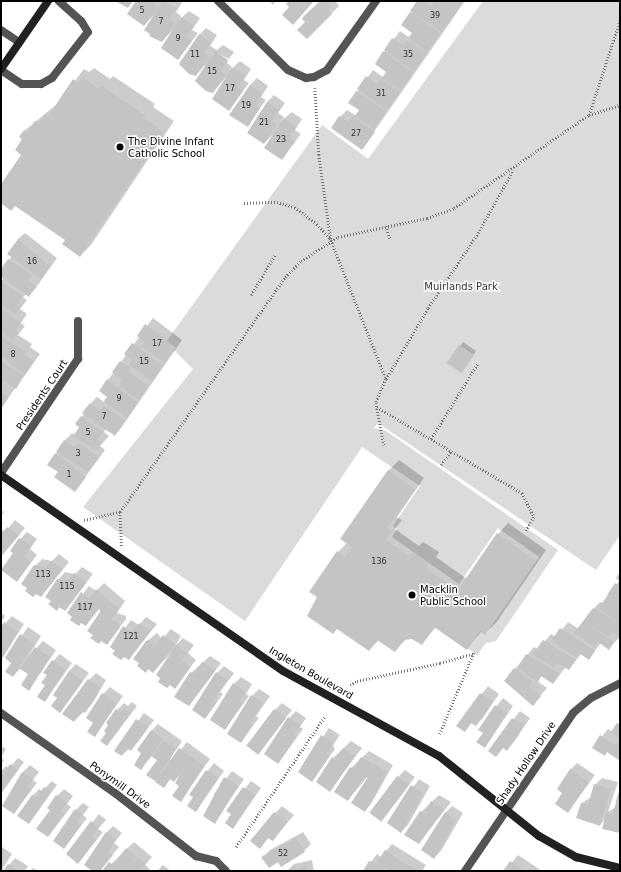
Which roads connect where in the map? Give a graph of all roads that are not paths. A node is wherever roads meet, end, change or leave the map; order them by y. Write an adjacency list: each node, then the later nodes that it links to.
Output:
1 (48, 1): 6 (street)
2 (59, 1): 7 (street)
3 (218, 1): 4 (street)
4 (376, 1)
5 (1, 30): 6 (street)
6 (19, 42): 7 (street)
7 (1, 70)
8 (78, 321): 9 (street, Presidents Court)
9 (1, 474): 12 (street, Ingleton Boulevard)
10 (620, 683): 12 (street, Shady Hollow Drive)
11 (1, 713): 14 (street, Ponymill Drive)
12 (506, 810): 13 (street, Ingleton Boulevard); 15 (street, Shady Hollow Drive)
13 (620, 868)
14 (226, 871)
15 (465, 871)

